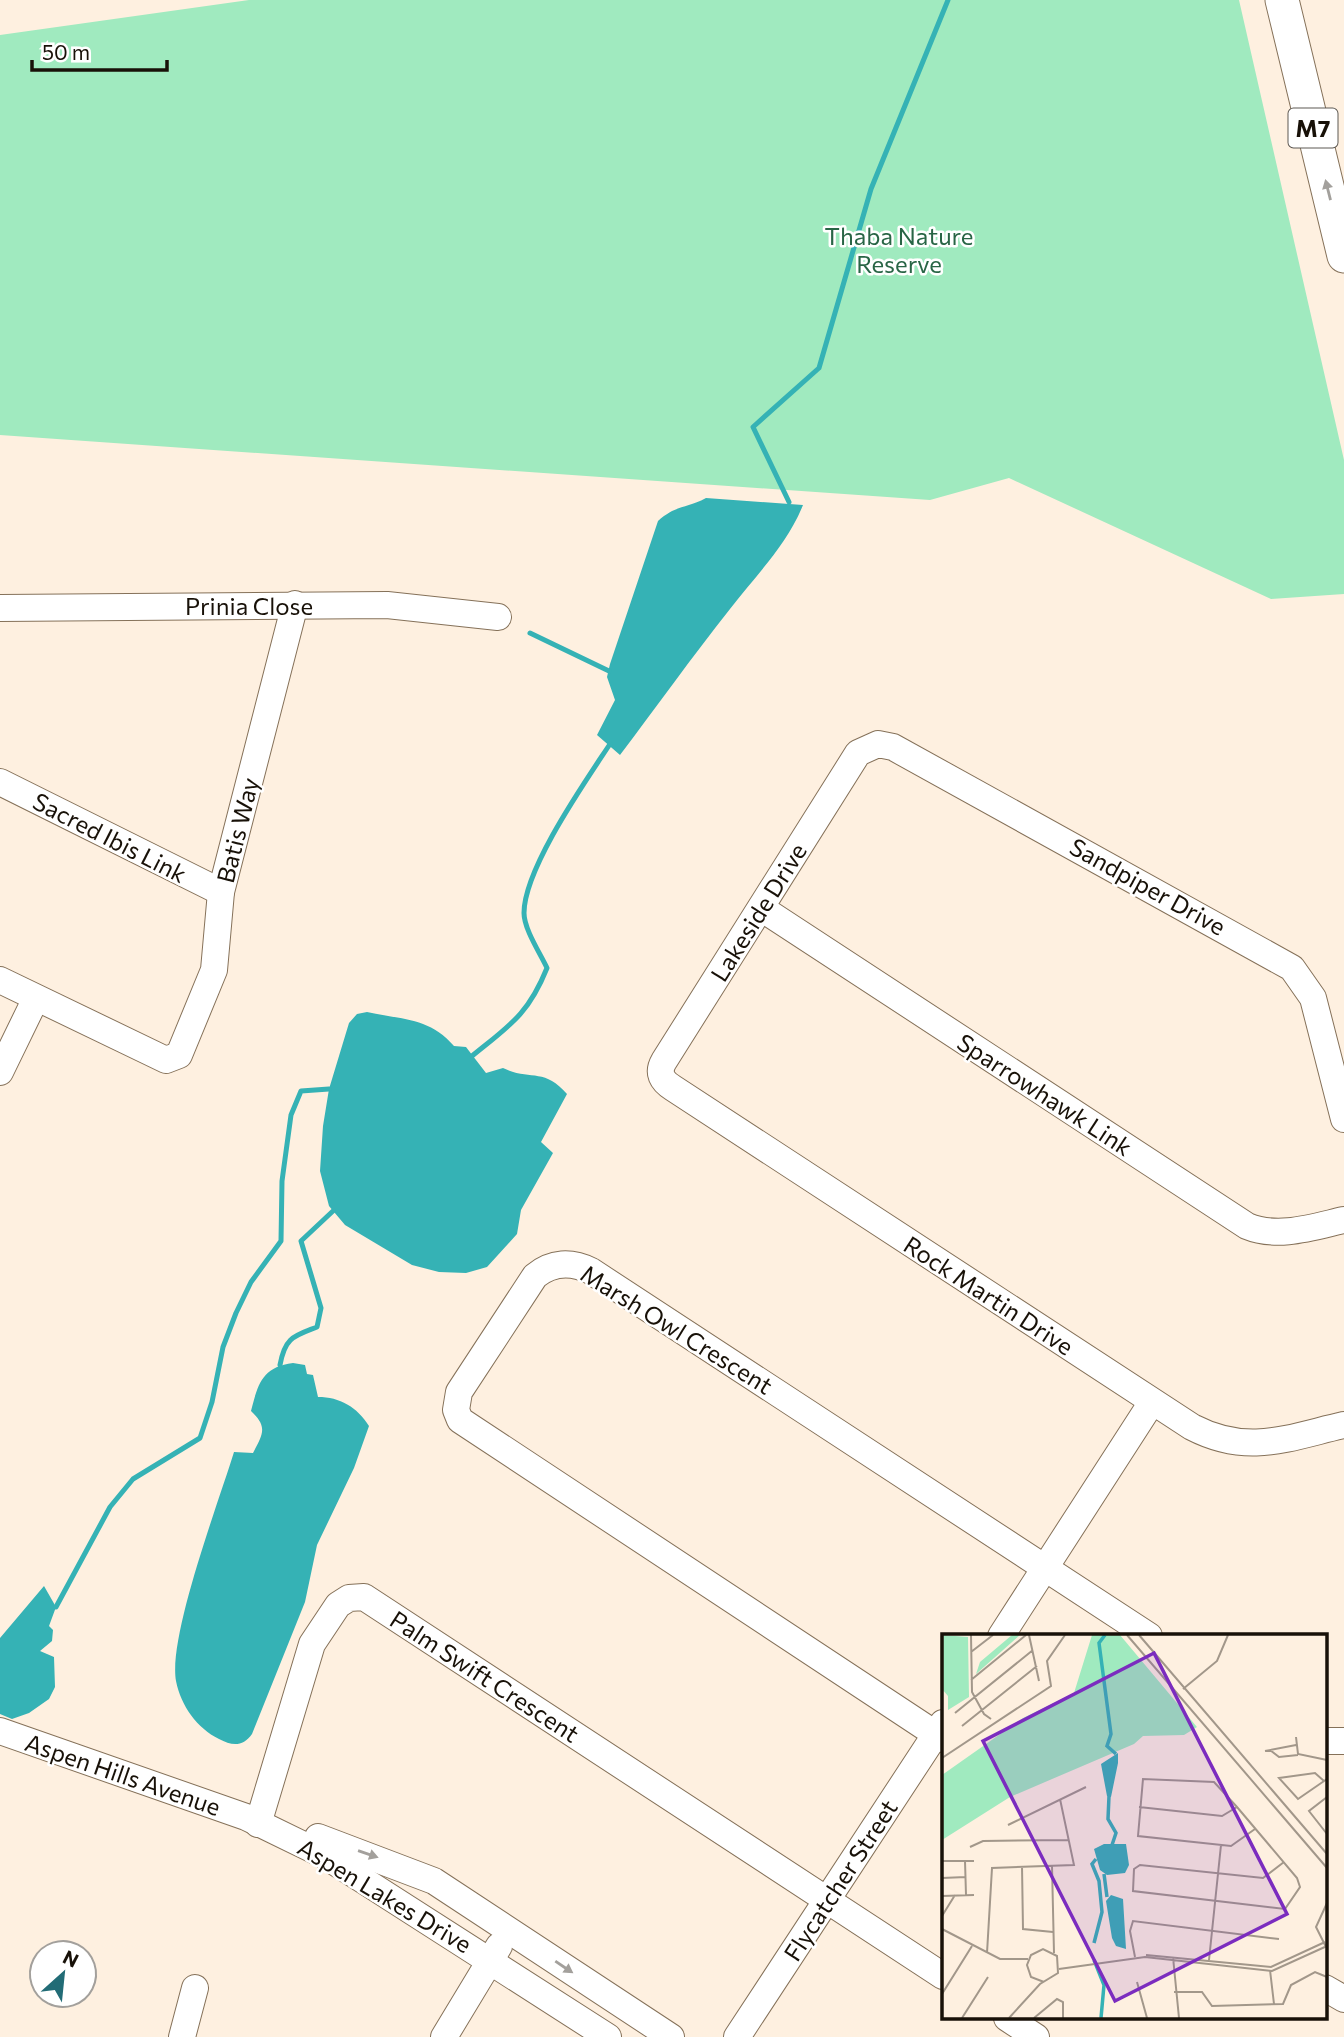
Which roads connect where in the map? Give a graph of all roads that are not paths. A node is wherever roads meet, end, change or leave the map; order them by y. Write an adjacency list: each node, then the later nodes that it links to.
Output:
1 (1282, 0): 2 (main road, M7, one-way to 1)
2 (1344, 256)
3 (295, 604): 4 (street, Prinia Close); 5 (street, Prinia Close); 8 (street, Batis Way)
4 (0, 608)
5 (498, 617)
6 (858, 753): 9 (street, Lakeside Drive); 14 (street, Sandpiper Drive)
7 (0, 782): 8 (street, Sacred Ibis Link)
8 (221, 892): 11 (street, Batis Way)
9 (761, 908): 13 (street, Lakeside Drive); 15 (street, Sparrowhawk Link)
10 (0, 980): 11 (street)
11 (36, 998): 12 (street)
12 (0, 1072)
13 (660, 1072): 16 (street, Rock Martin Drive)
14 (1344, 1119)
15 (1344, 1220)
16 (1152, 1402): 17 (street, Rock Martin Drive); 18 (street)
17 (1344, 1425)
18 (1045, 1569): 19 (street); 20 (street); 21 (street, Marsh Owl Crescent)
19 (1001, 1634)
20 (1146, 1634)
21 (941, 1732): 26 (street, Flycatcher Street)
22 (8, 1734): 25 (street, Aspen Hills Avenue)
23 (1326, 1741): 24 (street)
24 (1344, 1741)
25 (255, 1820): 26 (street, Palm Swift Crescent); 27 (street, Aspen Lakes Drive, one-way to 27); 28 (street, Aspen Lakes Drive)
26 (827, 1900): 29 (street); 38 (street, Flycatcher Street)
27 (509, 1929): 28 (street); 37 (street, Aspen Lakes Drive, one-way to 37)
28 (491, 1959): 35 (street); 36 (street, Aspen Lakes Drive)
29 (942, 1975)
30 (195, 1988): 34 (street)
31 (1326, 1989): 32 (street)
32 (1344, 1999)
33 (1010, 2020): 39 (street)
34 (181, 2037)
35 (444, 2037)
36 (608, 2037)
37 (671, 2037)
38 (737, 2037)
39 (1036, 2037)

